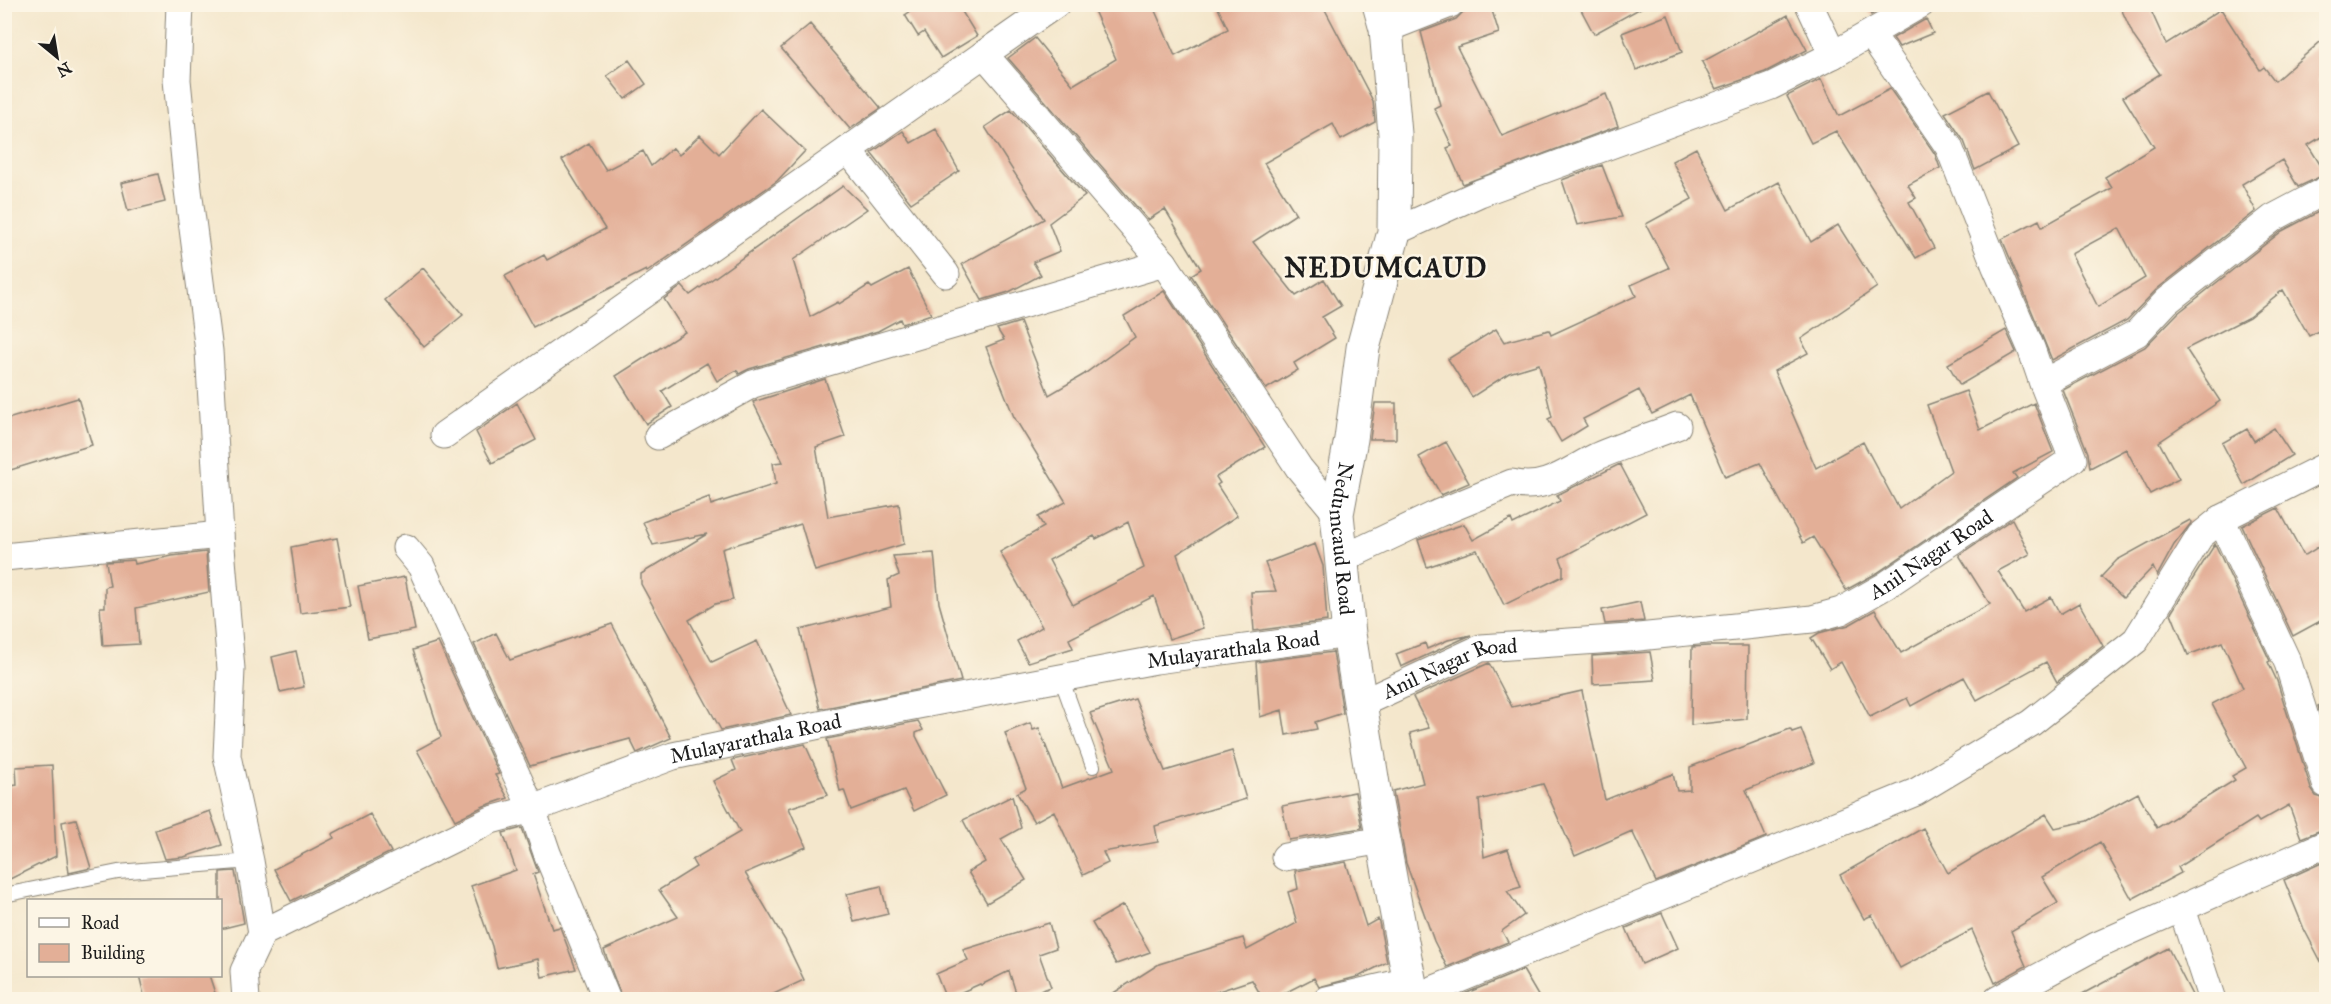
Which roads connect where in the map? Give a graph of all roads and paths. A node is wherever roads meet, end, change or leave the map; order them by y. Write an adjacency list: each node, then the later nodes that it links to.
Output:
1 (180, 4): 22 (street)
2 (1056, 4): 8 (street)
3 (1450, 4): 6 (street)
4 (1809, 4): 9 (street)
5 (1921, 4): 7 (street)
6 (1382, 17): 12 (main road, Nedumcaud Road)
7 (1871, 34): 9 (street); 15 (street)
8 (984, 54): 10 (street); 13 (street)
9 (1833, 55): 12 (street)
10 (848, 150): 14 (street); 17 (street)
11 (2326, 190): 15 (street)
12 (1394, 232): 20 (main road, Nedumcaud Road)
13 (1164, 263): 18 (street); 20 (street)
14 (946, 274)
15 (2043, 383): 28 (street, Anil Nagar Road)
16 (1677, 426): 25 (street)
17 (444, 435)
18 (658, 436)
19 (2326, 466): 21 (street)
20 (1337, 514): 25 (main road, Nedumcaud Road)
21 (2221, 519): 30 (street); 39 (street)
22 (220, 535): 24 (street); 35 (street)
23 (406, 548): 31 (street)
24 (4, 557)
25 (1342, 559): 26 (main road, Nedumcaud Road)
26 (1349, 634): 27 (street, Mulayarathala Road); 28 (main road, Nedumcaud Road)
27 (1061, 678): 29 (lane); 31 (street, Mulayarathala Road)
28 (1360, 704): 32 (main road, Nedumcaud Road)
29 (1093, 766)
30 (2326, 784)
31 (532, 809): 38 (street, Mulayarathala Road); 41 (street)
32 (1383, 840): 34 (street); 39 (main road, Nedumcaud Road)
33 (2326, 844): 37 (street)
34 (1285, 857)
35 (250, 861): 36 (lane); 38 (street)
36 (4, 896)
37 (2182, 909): 43 (street); 44 (street)
38 (262, 933): 40 (street)
39 (1412, 993): 42 (street)
40 (246, 999)
41 (607, 999)
42 (1327, 999)
43 (1997, 999)
44 (2212, 999)

